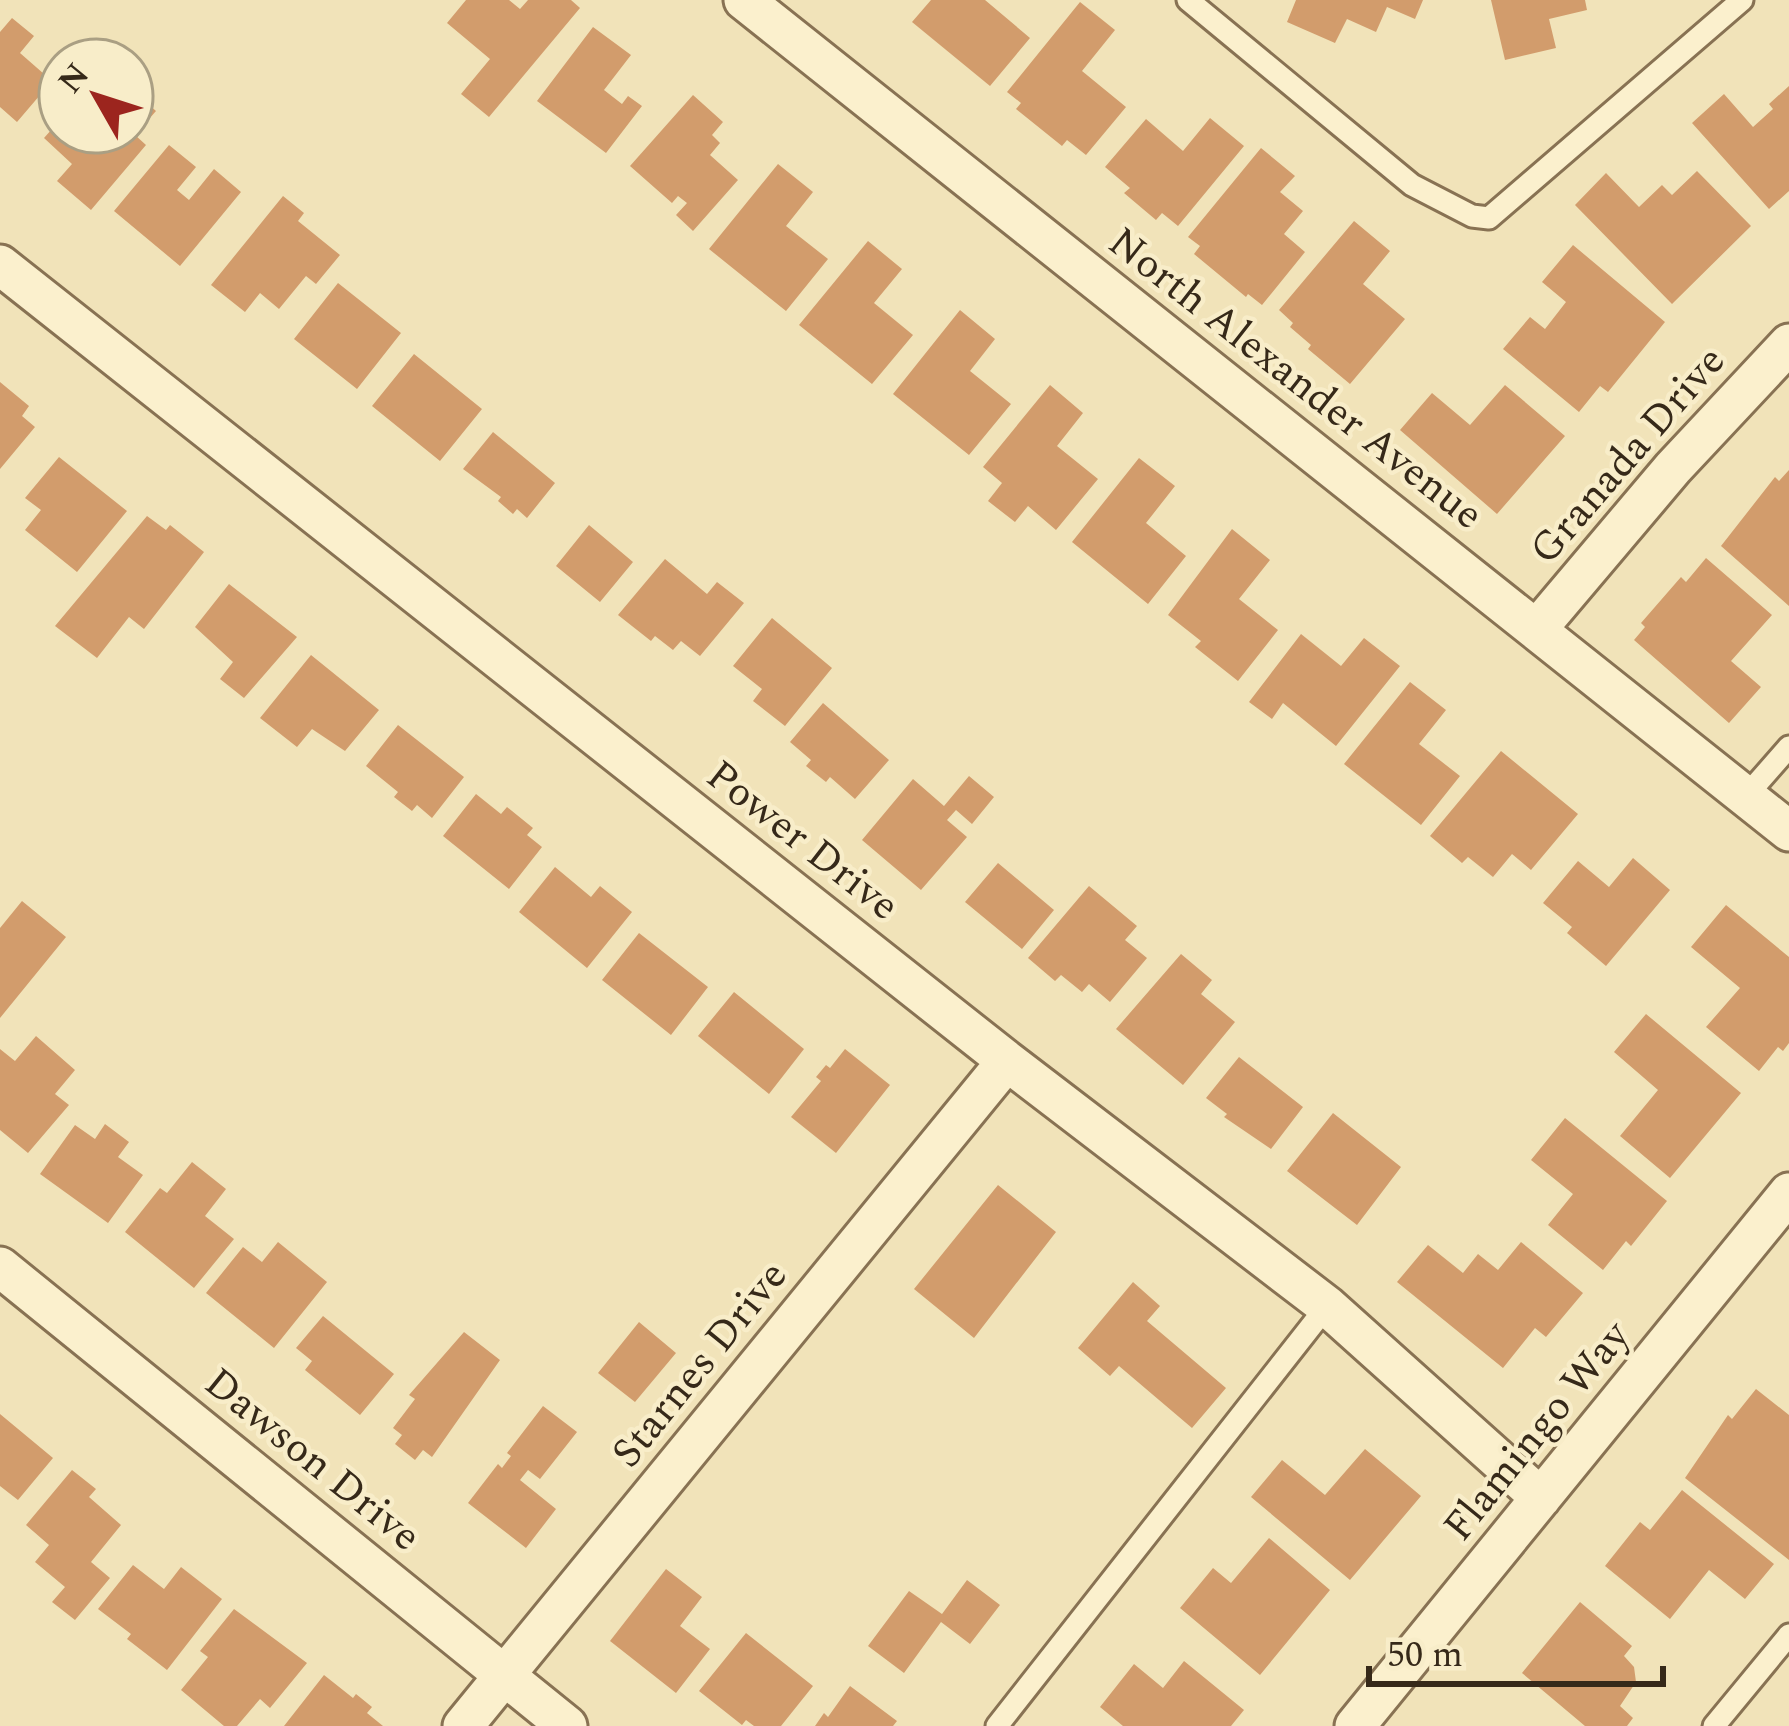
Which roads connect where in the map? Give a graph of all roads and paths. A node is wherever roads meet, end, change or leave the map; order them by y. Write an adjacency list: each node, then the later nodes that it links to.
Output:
1 (744, 0): 6 (street, North Alexander Avenue)
2 (1188, 0): 3 (lane)
3 (1742, 0)
4 (0, 265): 10 (street, Power Drive)
5 (1789, 344): 6 (street, Granada Drive)
6 (1537, 629): 8 (street, North Alexander Avenue)
7 (1789, 747): 8 (lane)
8 (1746, 796): 9 (street, North Alexander Avenue)
9 (1789, 831)
10 (1007, 1061): 13 (street, Power Drive); 16 (street, Starnes Drive)
11 (1789, 1193): 14 (street, Flamingo Way)
12 (0, 1267): 16 (street, Dawson Drive)
13 (1327, 1306): 14 (street, Power Drive); 19 (lane)
14 (1541, 1498): 20 (street, Flamingo Way)
15 (1789, 1635): 21 (lane)
16 (505, 1674): 17 (street, Starnes Drive); 18 (street, Dawson Drive)
17 (464, 1726)
18 (567, 1726)
19 (997, 1726)
20 (1355, 1726)
21 (1714, 1726)

